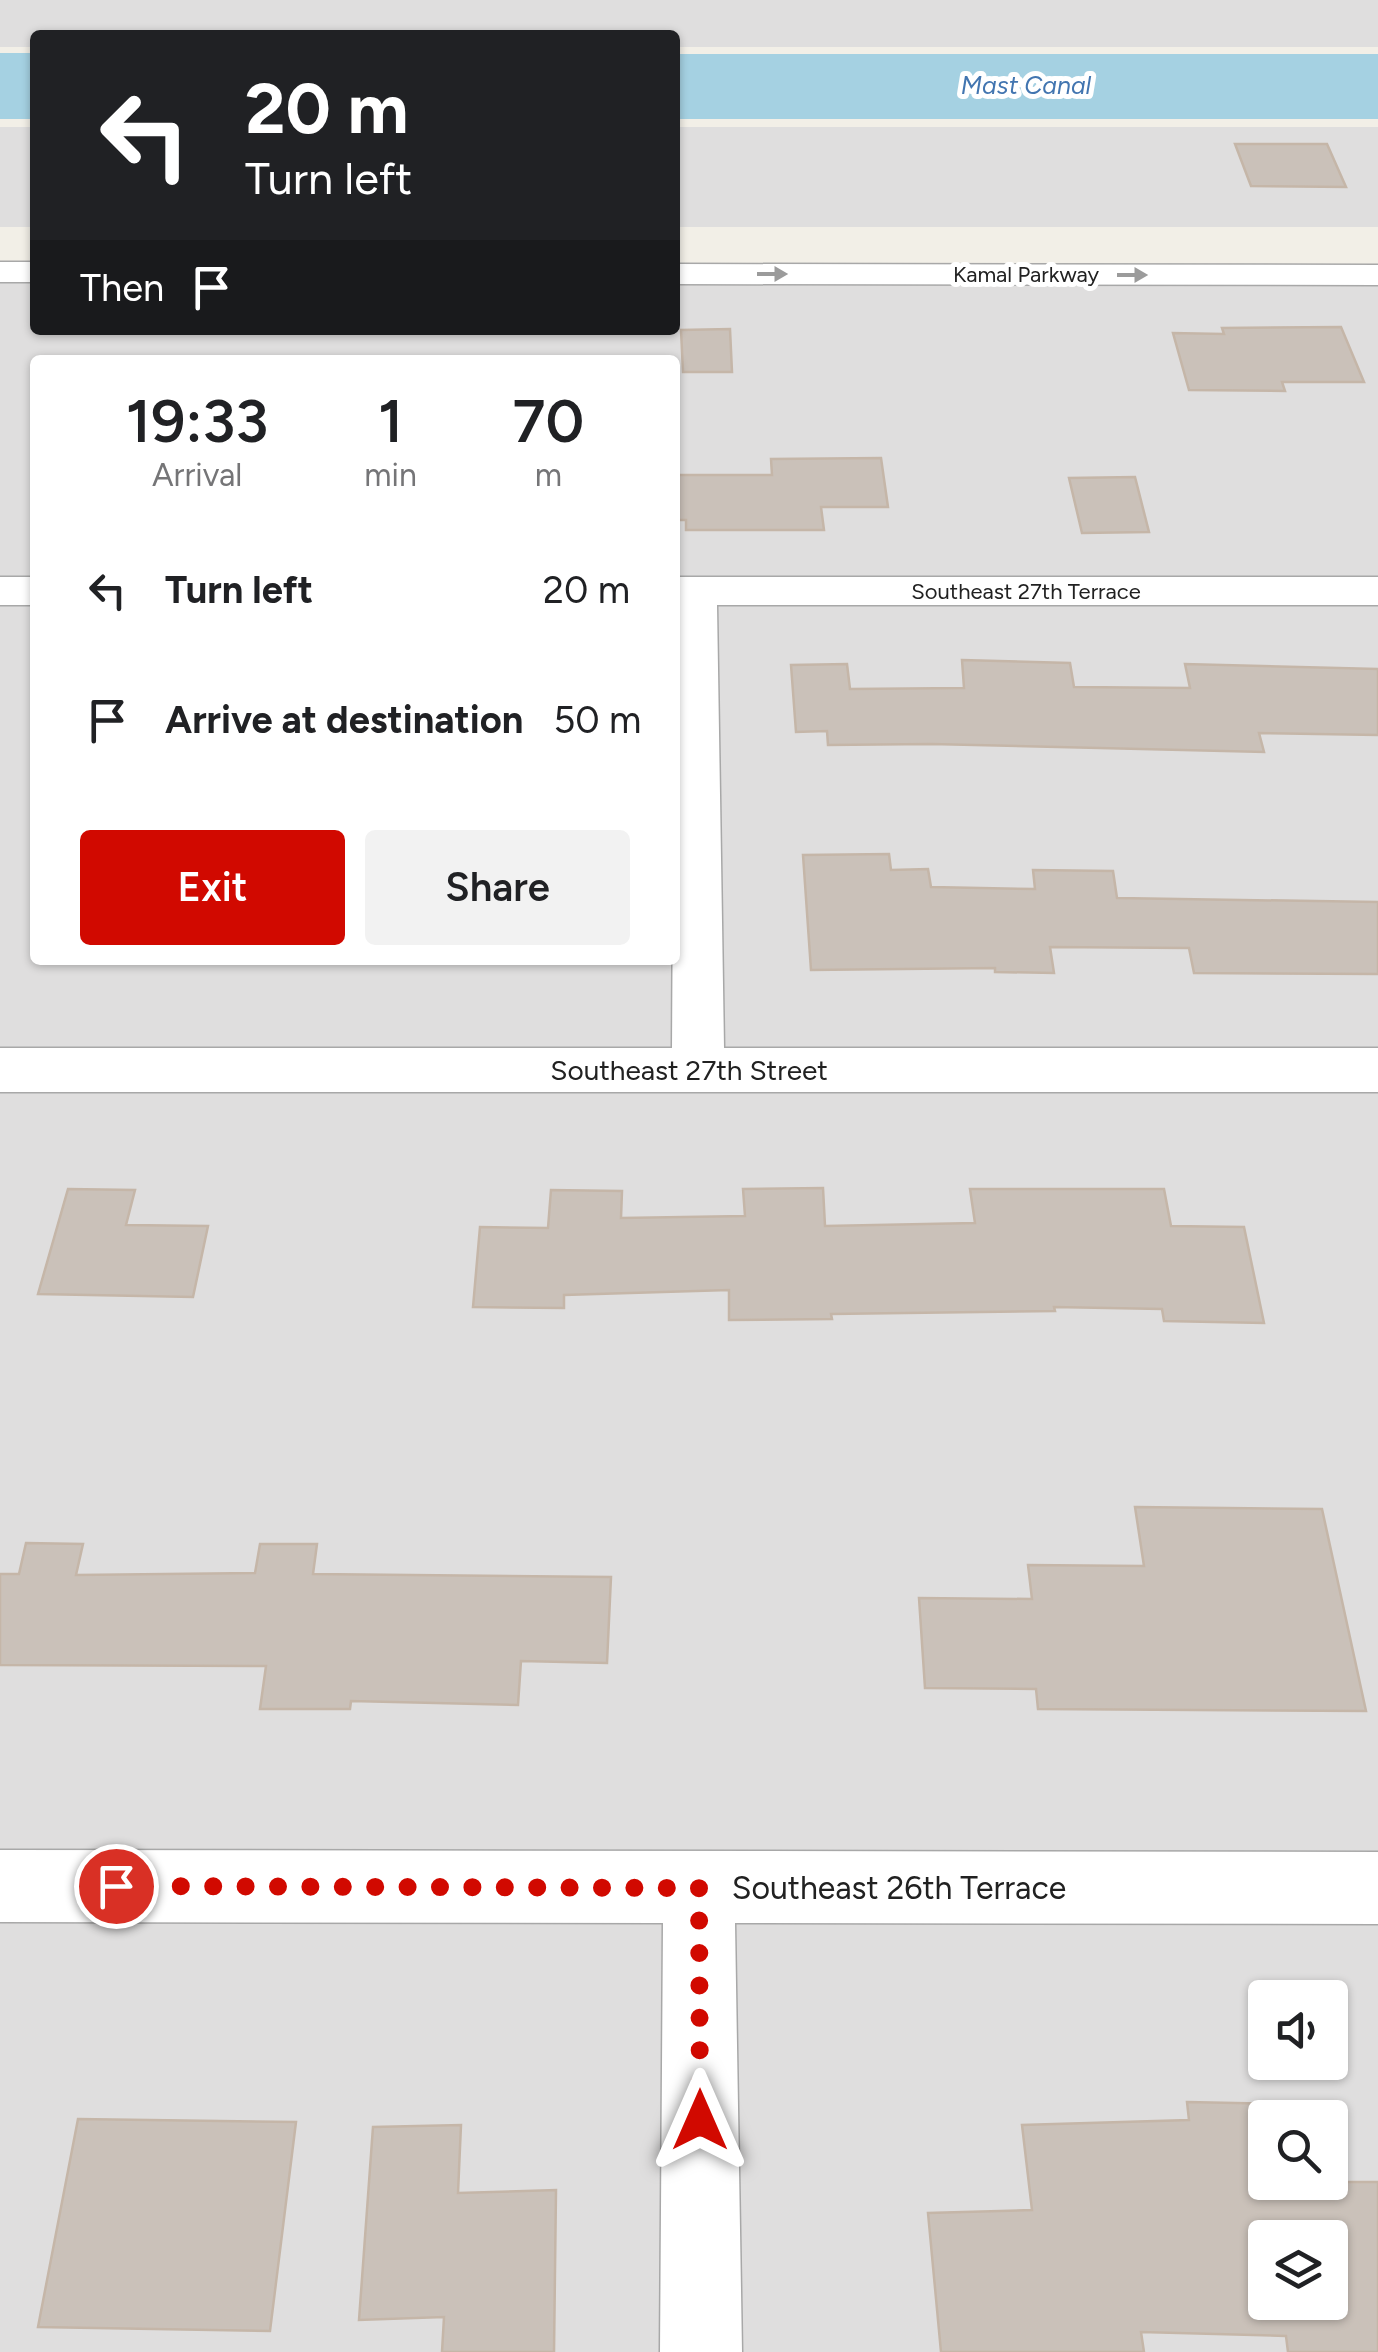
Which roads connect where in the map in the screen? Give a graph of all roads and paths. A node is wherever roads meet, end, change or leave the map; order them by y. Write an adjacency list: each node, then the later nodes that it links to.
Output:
1 (0, 272): 2 (street)
2 (30, 272)
3 (680, 274): 4 (street, Kamal Parkway, one-way to 4)
4 (1378, 275)
5 (0, 591): 6 (street)
6 (30, 591)
7 (685, 591): 8 (street, Southeast 27th Terrace); 10 (street)
8 (1378, 591)
9 (0, 1070): 10 (street, Southeast 27th Street)
10 (698, 1070): 11 (street, Southeast 27th Street)
11 (1378, 1070)
12 (0, 1886): 13 (street, Southeast 26th Terrace)
13 (699, 1888): 14 (street, Southeast 26th Terrace); 15 (street)
14 (1378, 1888)
15 (701, 2352)

